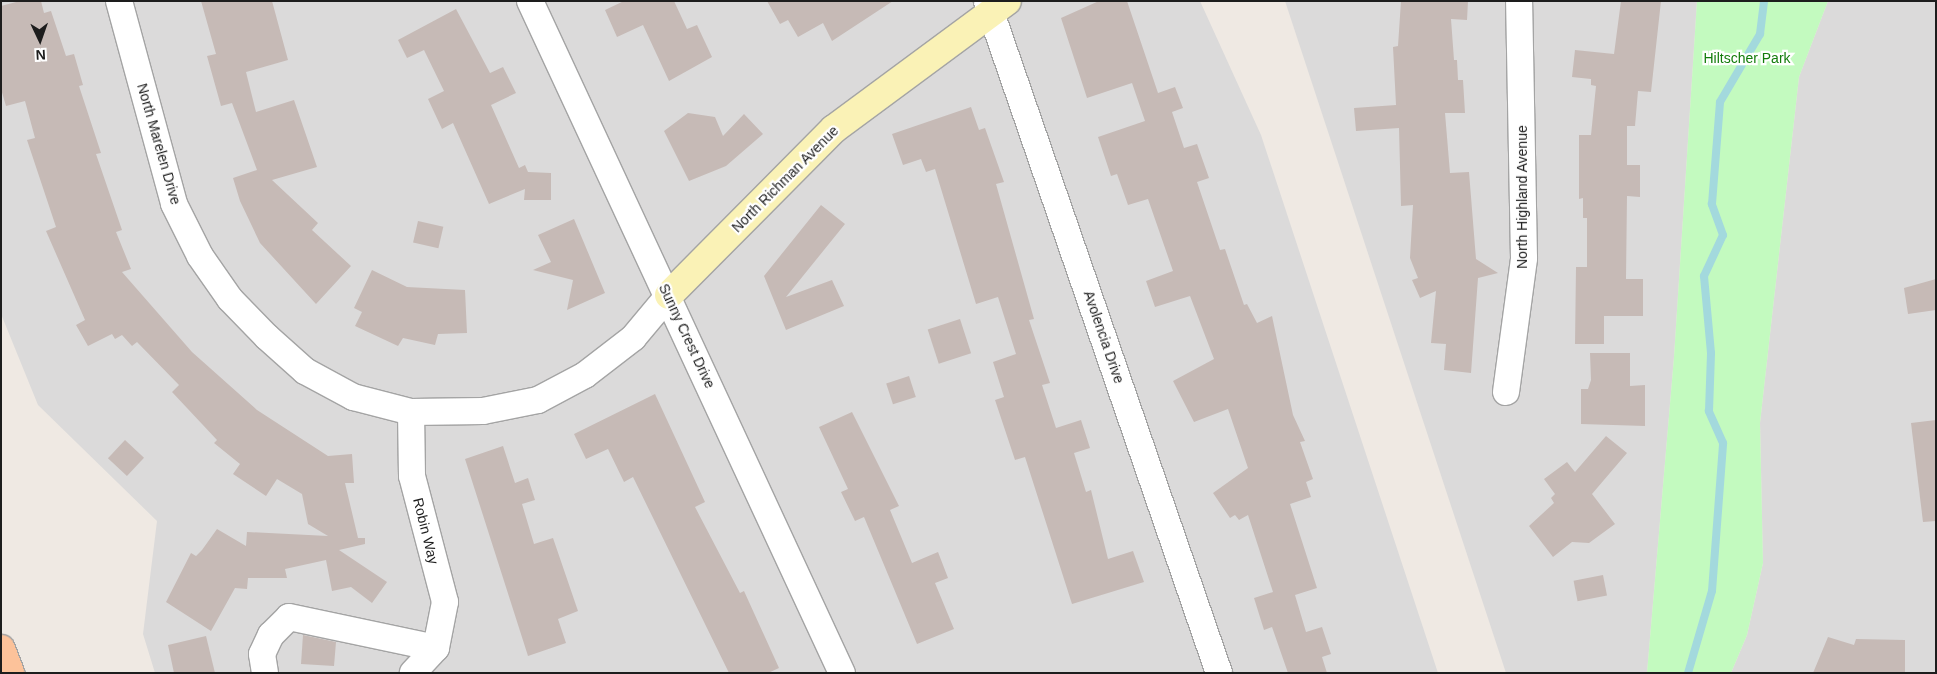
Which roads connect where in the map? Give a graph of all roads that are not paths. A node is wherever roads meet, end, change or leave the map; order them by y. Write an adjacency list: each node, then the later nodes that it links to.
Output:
1 (119, 1): 7 (street, North Marelen Drive)
2 (530, 1): 5 (street, Sunny Crest Drive)
3 (1519, 1): 6 (street, North Highland Avenue)
4 (996, 5): 5 (street, North Richman Avenue); 14 (street, Avolencia Drive)
5 (669, 296): 7 (street, North Marelen Drive); 13 (street, Sunny Crest Drive)
6 (1506, 392)
7 (412, 412): 8 (street, Robin Way)
8 (436, 648): 11 (street); 12 (street)
9 (1, 649): 10 (main road)
10 (10, 673)
11 (265, 673)
12 (413, 673)
13 (842, 673)
14 (1219, 673)

